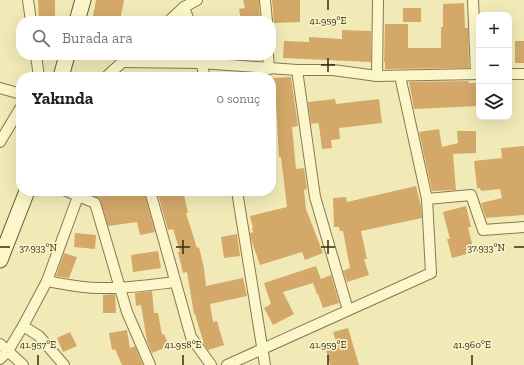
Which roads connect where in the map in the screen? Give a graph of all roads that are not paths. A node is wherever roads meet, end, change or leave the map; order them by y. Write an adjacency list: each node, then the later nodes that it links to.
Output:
1 (28, 0): 8 (street)
2 (83, 0): 9 (main road)
3 (197, 0): 7 (street)
4 (265, 0): 12 (street)
5 (378, 0): 31 (street)
6 (474, 0): 13 (street)
7 (184, 7): 10 (street); 11 (street)
8 (30, 16)
9 (78, 16)
10 (174, 16)
11 (187, 16)
12 (267, 16)
13 (476, 49)
14 (37, 60): 24 (street)
15 (66, 60): 25 (main road)
16 (124, 60): 21 (street)
17 (174, 60): 21 (street)
18 (200, 60): 27 (street)
19 (207, 60): 22 (street)
20 (268, 60): 22 (street)
21 (122, 62): 26 (street)
22 (269, 69): 23 (street)
23 (297, 70): 31 (street); 48 (street)
24 (38, 72)
25 (62, 72)
26 (111, 72)
27 (204, 72)
28 (476, 74): 32 (street)
29 (512, 74): 30 (street)
30 (524, 74)
31 (377, 76): 32 (street)
32 (400, 76): 42 (street)
33 (0, 88): 34 (street)
34 (16, 93)
35 (16, 115): 36 (street)
36 (0, 142)
37 (25, 196): 44 (main road)
38 (78, 196): 45 (street)
39 (84, 196): 47 (street)
40 (151, 196): 46 (street)
41 (238, 196): 51 (street)
42 (427, 199): 43 (street); 48 (street)
43 (524, 227)
44 (0, 260)
45 (47, 281): 47 (street); 49 (street)
46 (176, 282): 47 (street); 57 (street)
47 (120, 288): 56 (street)
48 (348, 310): 51 (street)
49 (24, 326): 52 (street); 55 (street)
50 (0, 344): 52 (street)
51 (262, 349): 58 (street); 59 (street)
52 (8, 351): 53 (street); 54 (street)
53 (0, 359)
54 (23, 365)
55 (64, 365)
56 (150, 365)
57 (211, 365)
58 (227, 365)
59 (266, 365)

